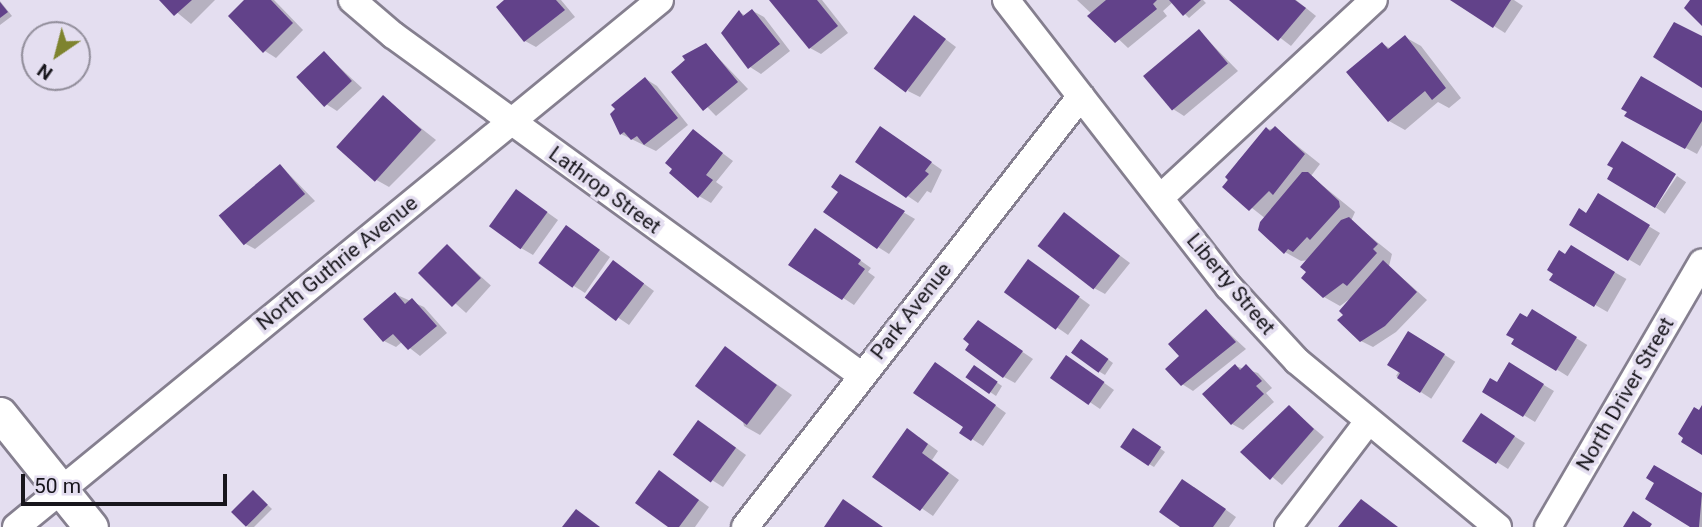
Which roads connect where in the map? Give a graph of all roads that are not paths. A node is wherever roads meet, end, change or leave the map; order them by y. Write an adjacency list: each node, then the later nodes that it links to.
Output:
1 (352, 0): 6 (street, Lathrop Street)
2 (660, 0): 6 (street, North Guthrie Avenue)
3 (1006, 0): 5 (street, Liberty Street)
4 (1374, 0): 7 (street)
5 (1081, 96): 7 (street, Liberty Street); 9 (street, Park Avenue)
6 (510, 121): 9 (street, Lathrop Street); 12 (street, North Guthrie Avenue)
7 (1161, 197): 11 (street, Liberty Street)
8 (1702, 262): 18 (street, North Driver Street)
9 (861, 375): 15 (street, Park Avenue)
10 (0, 414): 12 (main road)
11 (1367, 423): 16 (street); 17 (street, Liberty Street)
12 (62, 490): 13 (street, North Guthrie Avenue); 14 (main road)
13 (16, 527)
14 (91, 527)
15 (744, 527)
16 (1288, 527)
17 (1498, 527)
18 (1548, 527)

